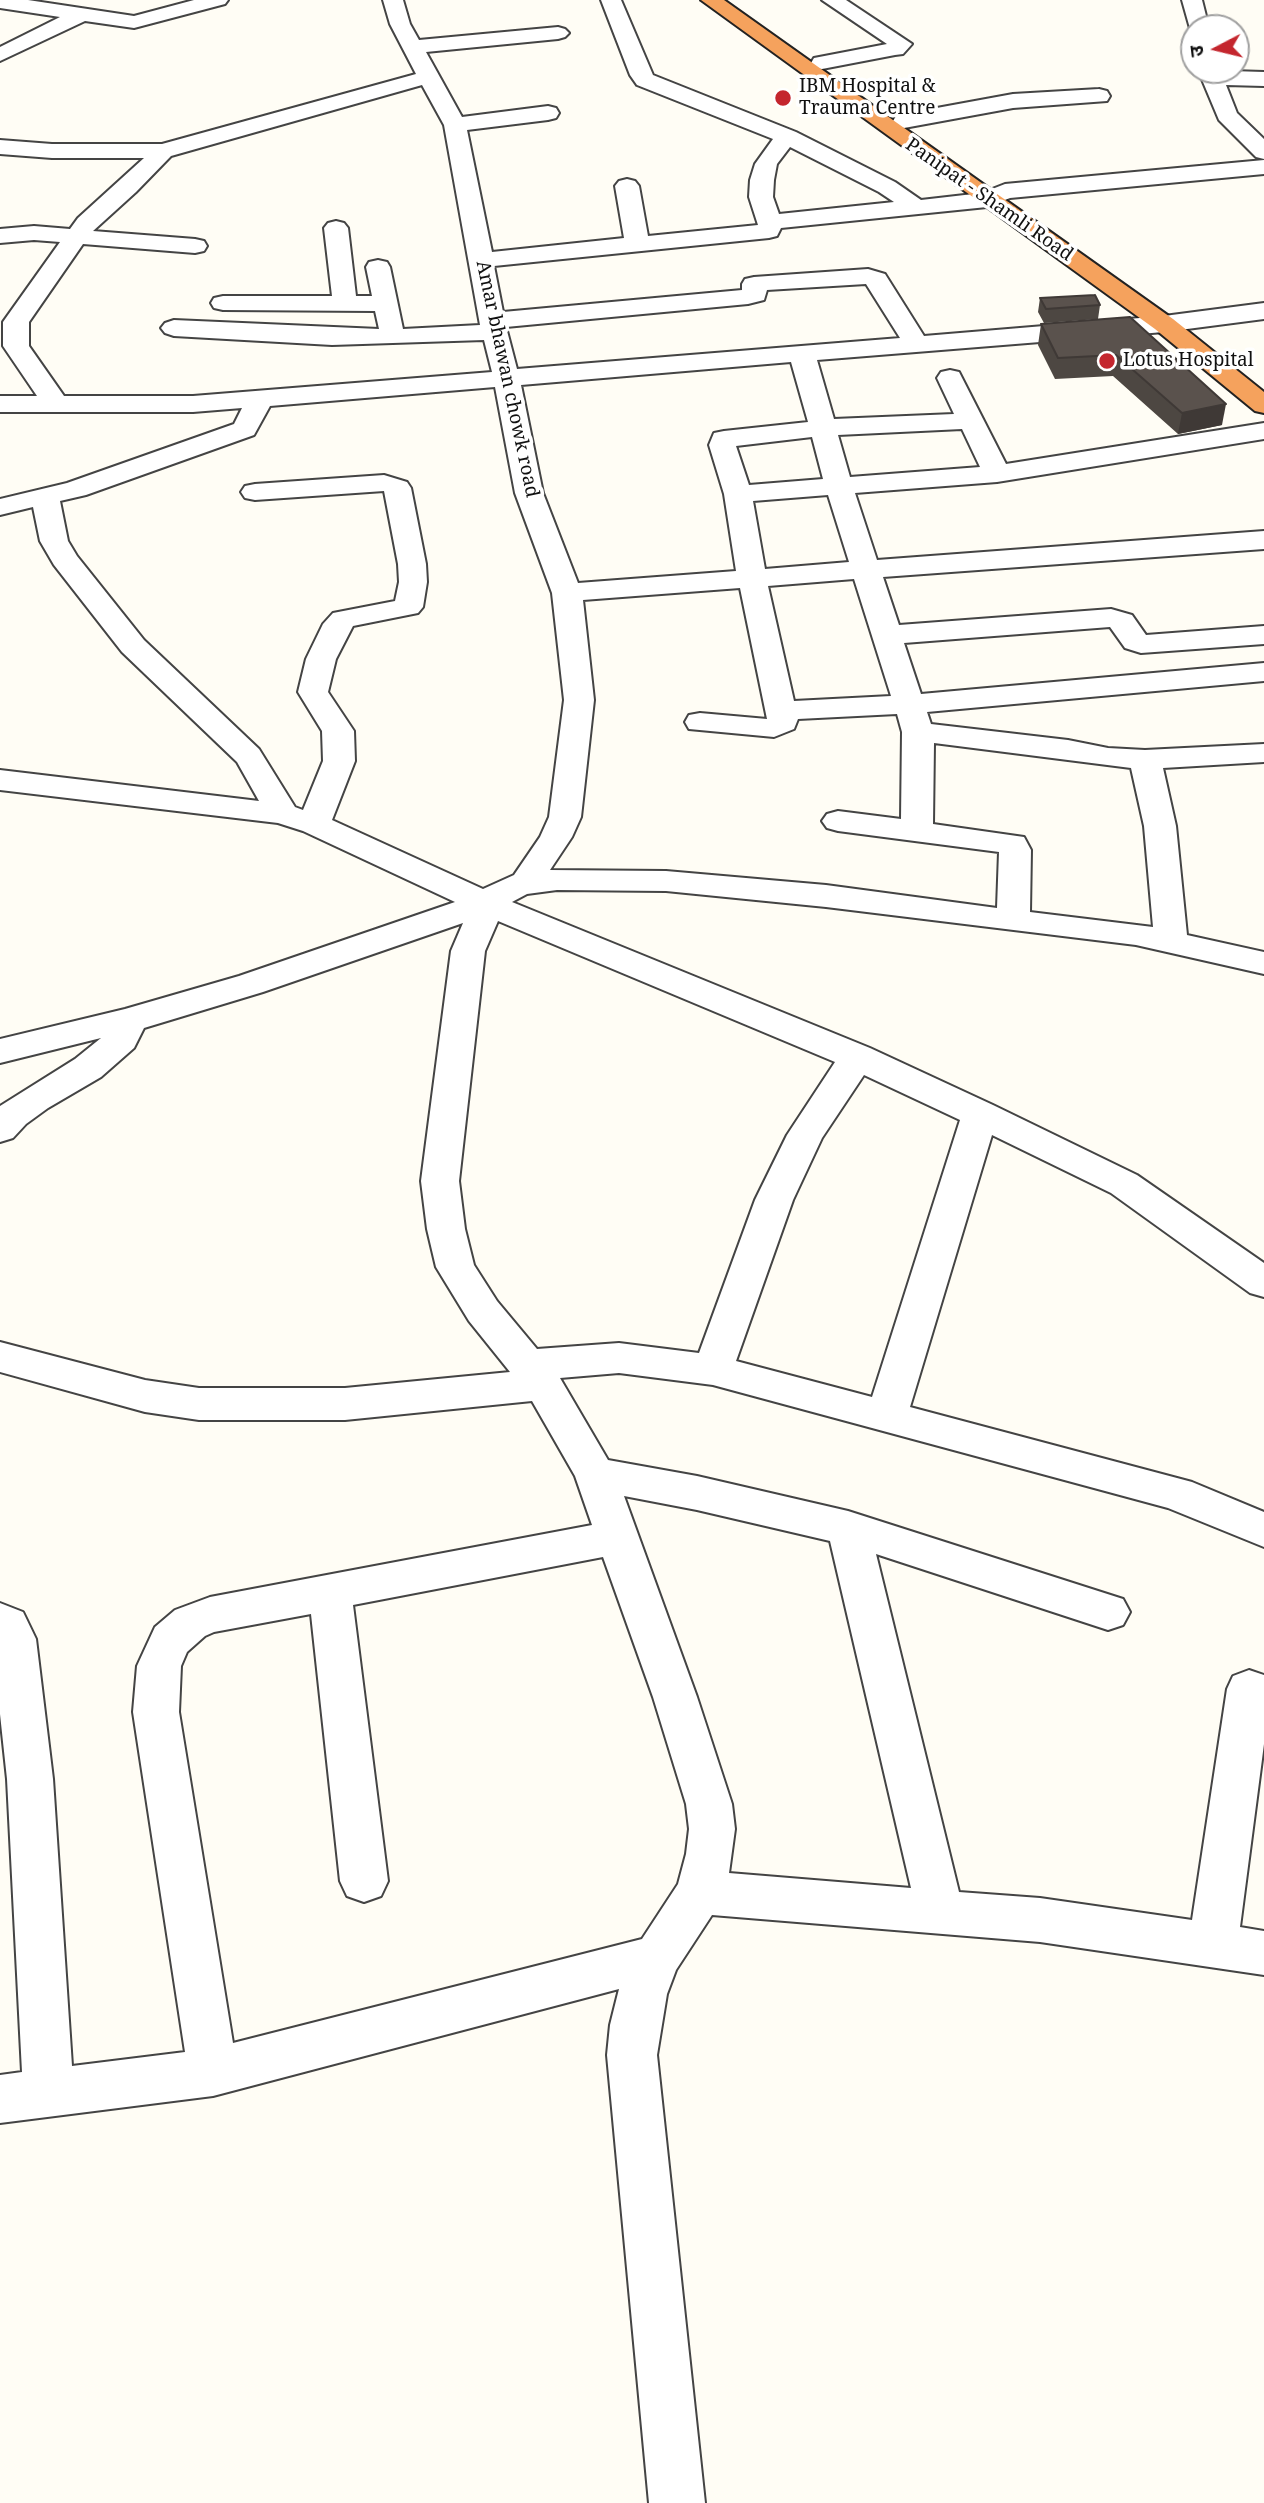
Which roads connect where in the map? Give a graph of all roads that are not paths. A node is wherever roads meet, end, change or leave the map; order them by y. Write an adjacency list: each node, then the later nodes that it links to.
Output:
1 (218, 0): 7 (street)
2 (611, 0): 18 (street)
3 (711, 0): 24 (highway, Panipat - Shamli Road)
4 (734, 0): 11 (highway, Panipat - Shamli Road)
5 (832, 0): 11 (street)
6 (0, 2): 7 (street)
7 (83, 14): 10 (street)
8 (407, 23): 9 (street); 12 (street, Amar bhawan chowk road)
9 (558, 33)
10 (0, 55)
11 (822, 63): 16 (highway, Panipat - Shamli Road)
12 (428, 77): 17 (street, Amar bhawan chowk road); 20 (street)
13 (1214, 84): 21 (street)
14 (1099, 96): 16 (street)
15 (548, 113): 17 (street)
16 (904, 121): 24 (highway, Panipat - Shamli Road)
17 (454, 125): 33 (street, Amar bhawan chowk road)
18 (788, 137): 25 (street); 26 (street)
19 (0, 147): 20 (street)
20 (163, 151): 29 (street)
21 (1264, 152)
22 (1264, 167): 24 (street)
23 (627, 186): 31 (street)
24 (996, 195): 25 (street); 40 (highway, Panipat - Shamli Road)
25 (917, 208): 26 (street)
26 (771, 222): 30 (street)
27 (336, 228): 38 (street)
28 (0, 236): 29 (street)
29 (75, 237): 32 (street); 51 (street)
30 (691, 239): 31 (street); 35 (street)
31 (637, 243): 33 (street)
32 (195, 246)
33 (482, 260): 41 (street, Amar bhawan chowk road)
34 (378, 267): 37 (street)
35 (715, 300): 41 (street); 44 (street)
36 (223, 303): 38 (street)
37 (386, 304): 38 (street); 43 (street)
38 (345, 305)
39 (1264, 311): 40 (street)
40 (1176, 323): 44 (street); 48 (highway, Panipat - Shamli Road); 52 (highway, Panipat - Shamli Road)
41 (494, 327): 43 (street); 47 (street, Amar bhawan chowk road)
42 (174, 328): 43 (street)
43 (393, 337)
44 (918, 345): 45 (street)
45 (802, 354): 47 (street); 54 (street)
46 (950, 378): 53 (street)
47 (507, 379): 49 (street); 65 (street, Amar bhawan chowk road)
48 (1264, 382)
49 (260, 398): 51 (street); 60 (street)
50 (0, 404): 51 (street)
51 (56, 404)
52 (1264, 405)
53 (971, 421): 54 (street); 56 (street)
54 (822, 428): 57 (street); 59 (street)
55 (1264, 431): 56 (street)
56 (997, 474): 57 (street)
57 (839, 486): 59 (street); 63 (street)
58 (255, 492): 77 (street)
59 (738, 494): 64 (street)
60 (45, 497): 61 (street); 75 (street)
61 (0, 507)
62 (1264, 540): 63 (street)
63 (866, 570): 64 (street); 66 (street)
64 (752, 578): 65 (street); 69 (street)
65 (567, 593): 79 (street, Amar bhawan chowk road)
66 (888, 635): 67 (street); 70 (street)
67 (1264, 635)
68 (1264, 672): 70 (street)
69 (783, 711): 70 (street); 71 (street)
70 (913, 718): 73 (street); 78 (street)
71 (700, 722)
72 (1264, 752): 73 (street)
73 (1145, 758): 81 (street)
74 (0, 780): 75 (street)
75 (282, 814): 77 (street)
76 (838, 821): 78 (street)
77 (314, 824): 79 (street)
78 (917, 830): 80 (street)
79 (500, 897): 80 (street); 83 (street); 85 (street); 91 (street, Amar bhawan chowk road)
80 (1013, 921): 81 (street)
81 (1171, 941): 82 (street)
82 (1264, 963)
83 (130, 1020): 84 (street); 87 (street)
84 (0, 1051)
85 (857, 1057): 86 (street); 90 (street)
86 (980, 1114): 88 (street); 92 (street)
87 (0, 1129)
88 (1264, 1283)
89 (0, 1357): 91 (street)
90 (713, 1370): 91 (street); 92 (street)
91 (535, 1375): 93 (street, Amar bhawan chowk road)
92 (886, 1417): 95 (street)
93 (595, 1474): 94 (street); 96 (street, Amar bhawan chowk road)
94 (848, 1528): 98 (street); 103 (street)
95 (1264, 1531)
96 (619, 1537): 97 (street); 102 (street, Amar bhawan chowk road)
97 (330, 1591): 101 (street); 107 (street)
98 (1108, 1612)
99 (0, 1621): 108 (street)
100 (1249, 1689): 104 (street)
101 (364, 1881)
102 (700, 1892): 103 (street); 106 (street, Amar bhawan chowk road)
103 (940, 1911): 104 (street)
104 (1213, 1945): 105 (street)
105 (1264, 1953)
106 (657, 1957): 107 (street); 110 (street, Amar bhawan chowk road)
107 (214, 2072): 108 (street)
108 (48, 2094): 109 (street)
109 (0, 2099)
110 (677, 2503)

